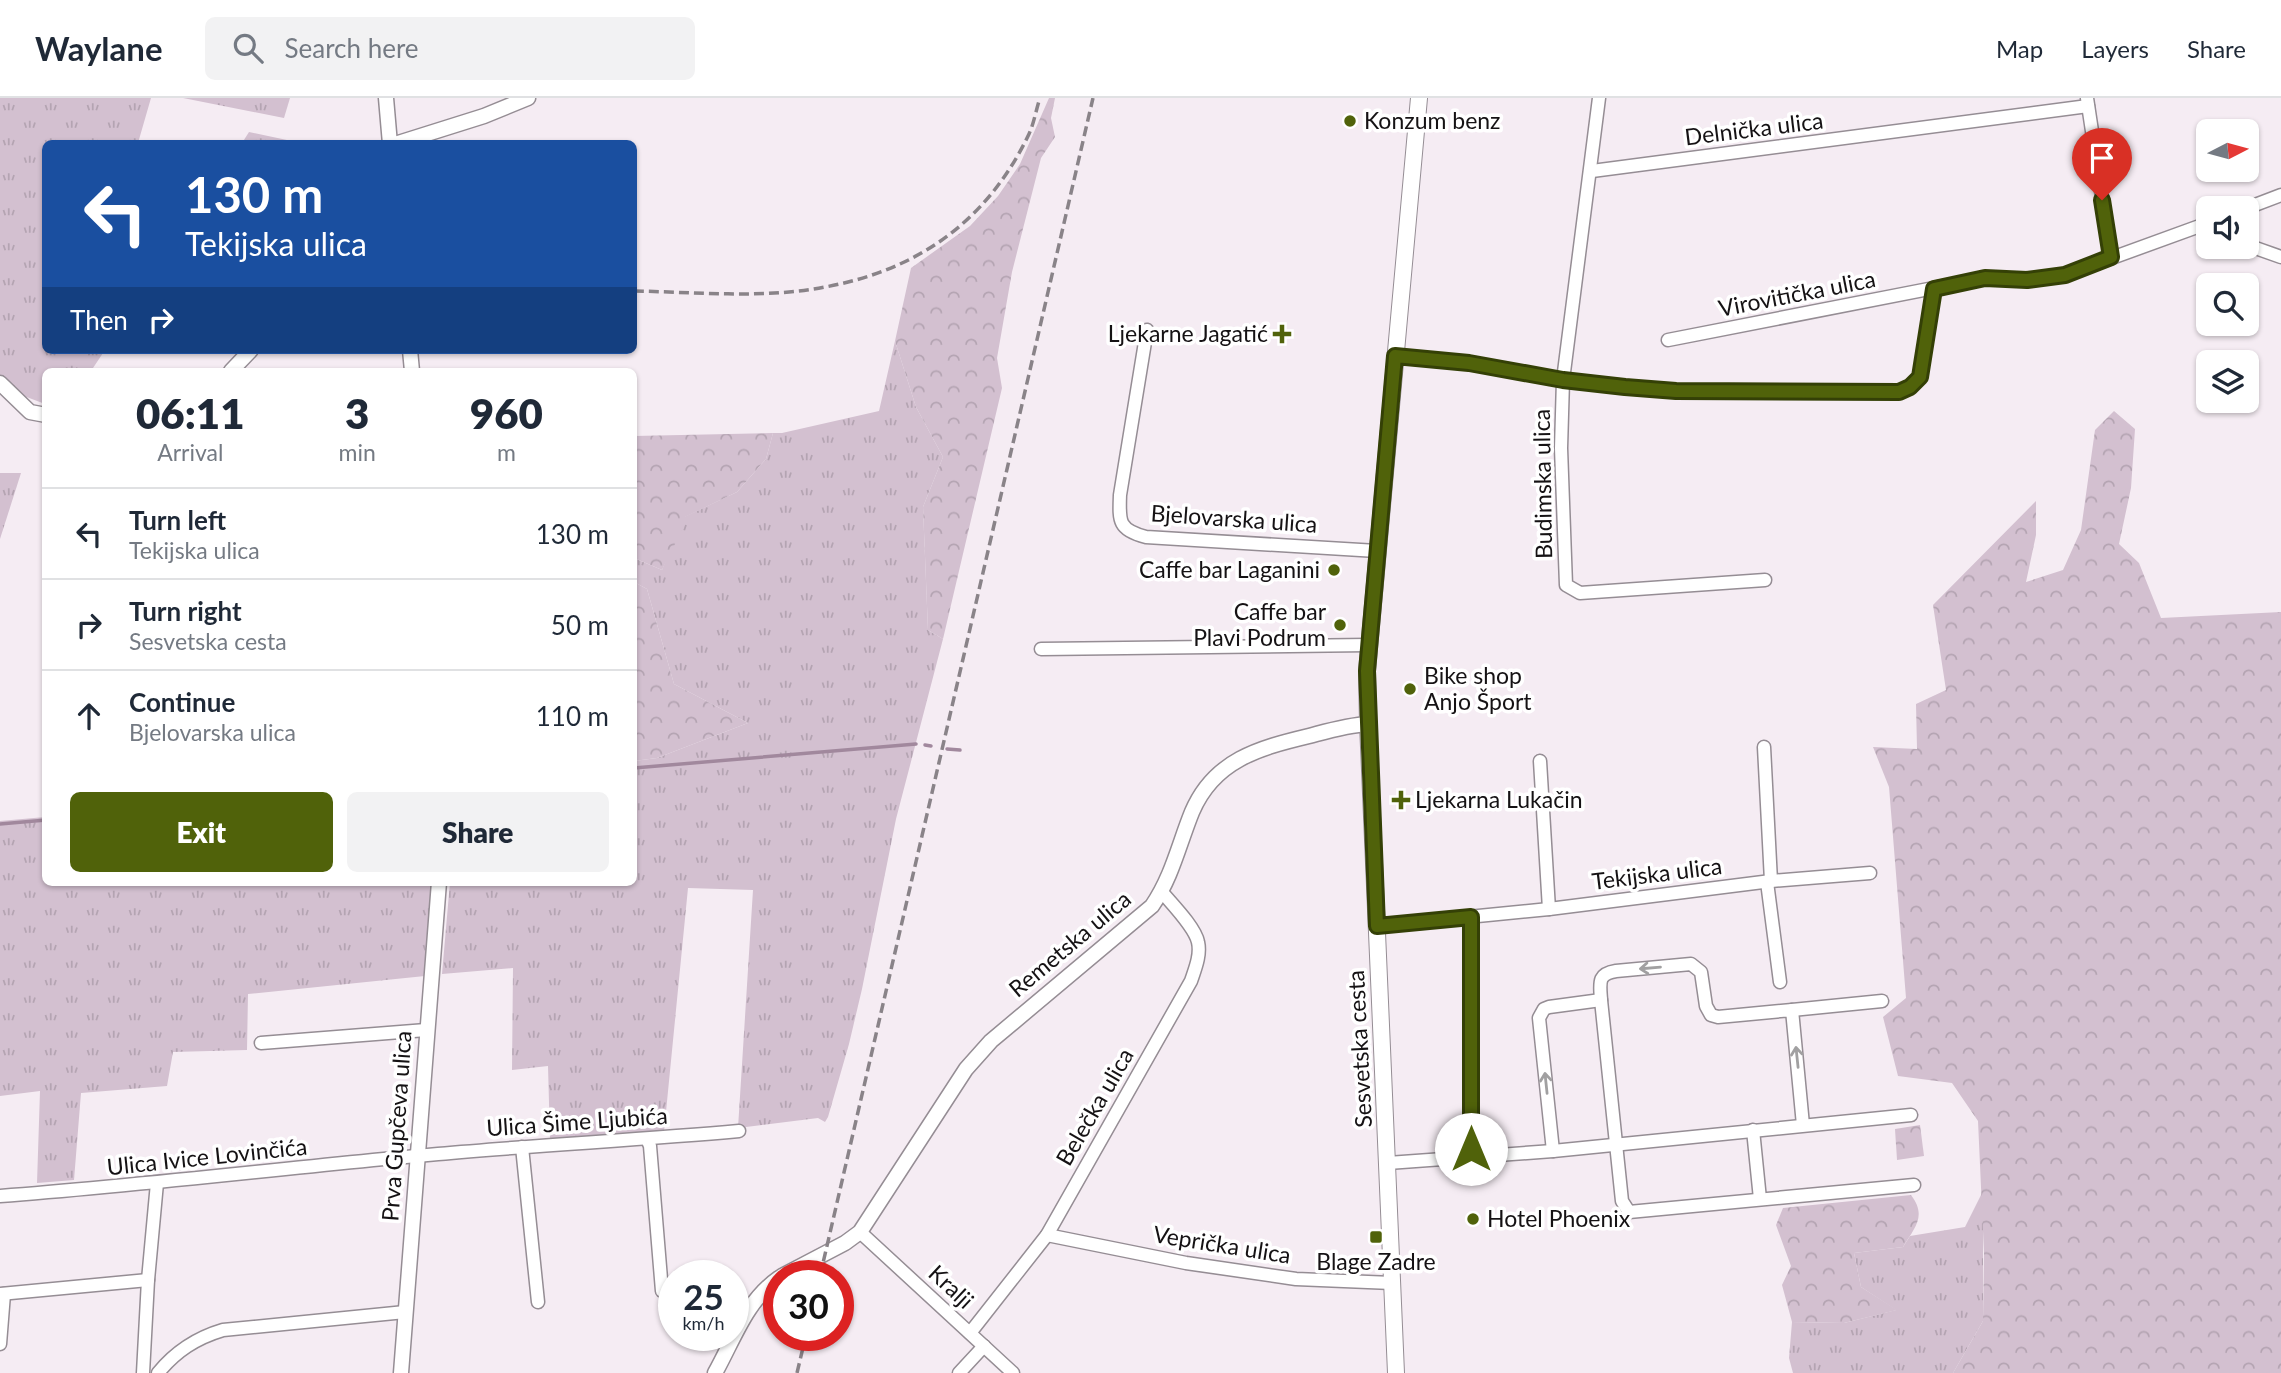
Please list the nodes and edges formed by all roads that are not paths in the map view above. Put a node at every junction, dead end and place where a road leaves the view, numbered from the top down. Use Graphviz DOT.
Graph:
graph roads {
  1 [pos="386,98"];
  2 [pos="528,98"];
  3 [pos="1419,98"];
  4 [pos="1599,98"];
  5 [pos="2087,102"];
  6 [pos="391,140"];
  7 [pos="405,140"];
  8 [pos="1592,171"];
  9 [pos="2281,195"];
  10 [pos="2259,203"];
  11 [pos="2196,230"];
  12 [pos="2259,249"];
  13 [pos="2111,257"];
  14 [pos="2281,257"];
  15 [pos="1934,289"];
  16 [pos="1147,330"];
  17 [pos="1668,340"];
  18 [pos="247,354"];
  19 [pos="1403,357"];
  20 [pos="234,368"];
  21 [pos="1563,380"];
  22 [pos="0,383"];
  23 [pos="42,414"];
  24 [pos="1377,551"];
  25 [pos="1765,580"];
  26 [pos="1368,645"];
  27 [pos="1041,649"];
  28 [pos="1368,724"];
  29 [pos="1764,747"];
  30 [pos="1539,761"];
  31 [pos="1870,873"];
  32 [pos="1769,881"];
  33 [pos="439,886"];
  34 [pos="1162,892"];
  35 [pos="1549,909"];
  36 [pos="1471,917"];
  37 [pos="1377,926"];
  38 [pos="1780,982"];
  39 [pos="1601,1000"];
  40 [pos="1882,1001"];
  41 [pos="1792,1010"];
  42 [pos="426,1030"];
  43 [pos="261,1043"];
  44 [pos="1911,1115"];
  45 [pos="1803,1125"];
  46 [pos="1752,1130"];
  47 [pos="739,1131"];
  48 [pos="647,1139"];
  49 [pos="1615,1144"];
  50 [pos="522,1147"];
  51 [pos="1553,1151"];
  52 [pos="1471,1156"];
  53 [pos="417,1157"];
  54 [pos="1388,1163"];
  55 [pos="157,1183"];
  56 [pos="1914,1185"];
  57 [pos="0,1196"];
  58 [pos="1760,1199"];
  59 [pos="860,1232"];
  60 [pos="1047,1235"];
  61 [pos="660,1260"];
  62 [pos="812,1260"];
  63 [pos="148,1280"];
  64 [pos="1392,1283"];
  65 [pos="763,1291"];
  66 [pos="2,1294"];
  67 [pos="538,1302"];
  68 [pos="405,1312"];
  69 [pos="970,1333"];
  70 [pos="0,1344"];
  71 [pos="984,1346"];
  72 [pos="143,1373"];
  73 [pos="158,1373"];
  74 [pos="401,1373"];
  75 [pos="715,1373"];
  76 [pos="959,1373"];
  77 [pos="1013,1373"];
  78 [pos="1396,1373"];
  1 -- 6 [label="street"];
  2 -- 7 [label="street"];
  3 -- 19 [label="main road"];
  4 -- 8 [label="street, Budimska ulica"];
  5 -- 8 [label="street, Delnička ulica"];
  5 -- 13 [label="street"];
  8 -- 21 [label="street, Budimska ulica"];
  9 -- 10 [label="street"];
  11 -- 13 [label="street, Virovitička ulica"];
  12 -- 14 [label="street"];
  13 -- 15 [label="street, Virovitička ulica"];
  15 -- 17 [label="street, Virovitička ulica"];
  15 -- 21 [label="street"];
  16 -- 24 [label="street, Bjelovarska ulica"];
  18 -- 20 [label="street"];
  19 -- 21 [label="street"];
  19 -- 24 [label="main road"];
  21 -- 25 [label="street, Budimska ulica"];
  22 -- 23 [label="street"];
  24 -- 26 [label="main road"];
  26 -- 27 [label="street"];
  26 -- 28 [label="main road"];
  28 -- 34 [label="street, Remetska ulica"];
  28 -- 37 [label="main road, Sesvetska cesta"];
  29 -- 32 [label="street"];
  30 -- 35 [label="street"];
  31 -- 32 [label="street, Tekijska ulica"];
  32 -- 35 [label="street, Tekijska ulica"];
  32 -- 38 [label="street"];
  33 -- 42 [label="street, Prva Gupčeva ulica"];
  34 -- 59 [label="street, Remetska ulica"];
  34 -- 60 [label="street, Belečka ulica"];
  35 -- 36 [label="street, Tekijska ulica"];
  36 -- 37 [label="street, Tekijska ulica"];
  36 -- 52 [label="street"];
  37 -- 54 [label="main road, Sesvetska cesta"];
  41 -- 39 [label="street, one-way"];
  39 -- 49 [label="street"];
  51 -- 39 [label="street, one-way"];
  40 -- 41 [label="street"];
  45 -- 41 [label="street, one-way"];
  42 -- 43 [label="street"];
  42 -- 53 [label="street, Prva Gupčeva ulica"];
  44 -- 45 [label="street"];
  45 -- 46 [label="street"];
  46 -- 49 [label="street"];
  46 -- 58 [label="street"];
  47 -- 48 [label="street, Ulica Šime Ljubića"];
  48 -- 50 [label="street, Ulica Šime Ljubića"];
  48 -- 61 [label="street"];
  49 -- 51 [label="street"];
  49 -- 58 [label="street"];
  50 -- 53 [label="street, Ulica Šime Ljubića"];
  50 -- 67 [label="street"];
  51 -- 52 [label="street"];
  52 -- 54 [label="street"];
  53 -- 55 [label="street, Ulica Ivice Lovinčića"];
  53 -- 68 [label="street, Prva Gupčeva ulica"];
  54 -- 64 [label="main road, Sesvetska cesta"];
  55 -- 57 [label="street, Ulica Ivice Lovinčića"];
  55 -- 63 [label="street"];
  56 -- 58 [label="street"];
  59 -- 62 [label="street"];
  59 -- 69 [label="street, Kralji"];
  60 -- 64 [label="street, Veprička ulica"];
  60 -- 69 [label="street, Belečka ulica"];
  63 -- 66 [label="street"];
  63 -- 72 [label="street"];
  64 -- 78 [label="main road, Sesvetska cesta"];
  65 -- 75 [label="street"];
  66 -- 70 [label="street"];
  68 -- 73 [label="street"];
  68 -- 74 [label="street, Prva Gupčeva ulica"];
  69 -- 71 [label="street, Kralji"];
  71 -- 76 [label="street"];
  71 -- 77 [label="street, Kralji"];
}
